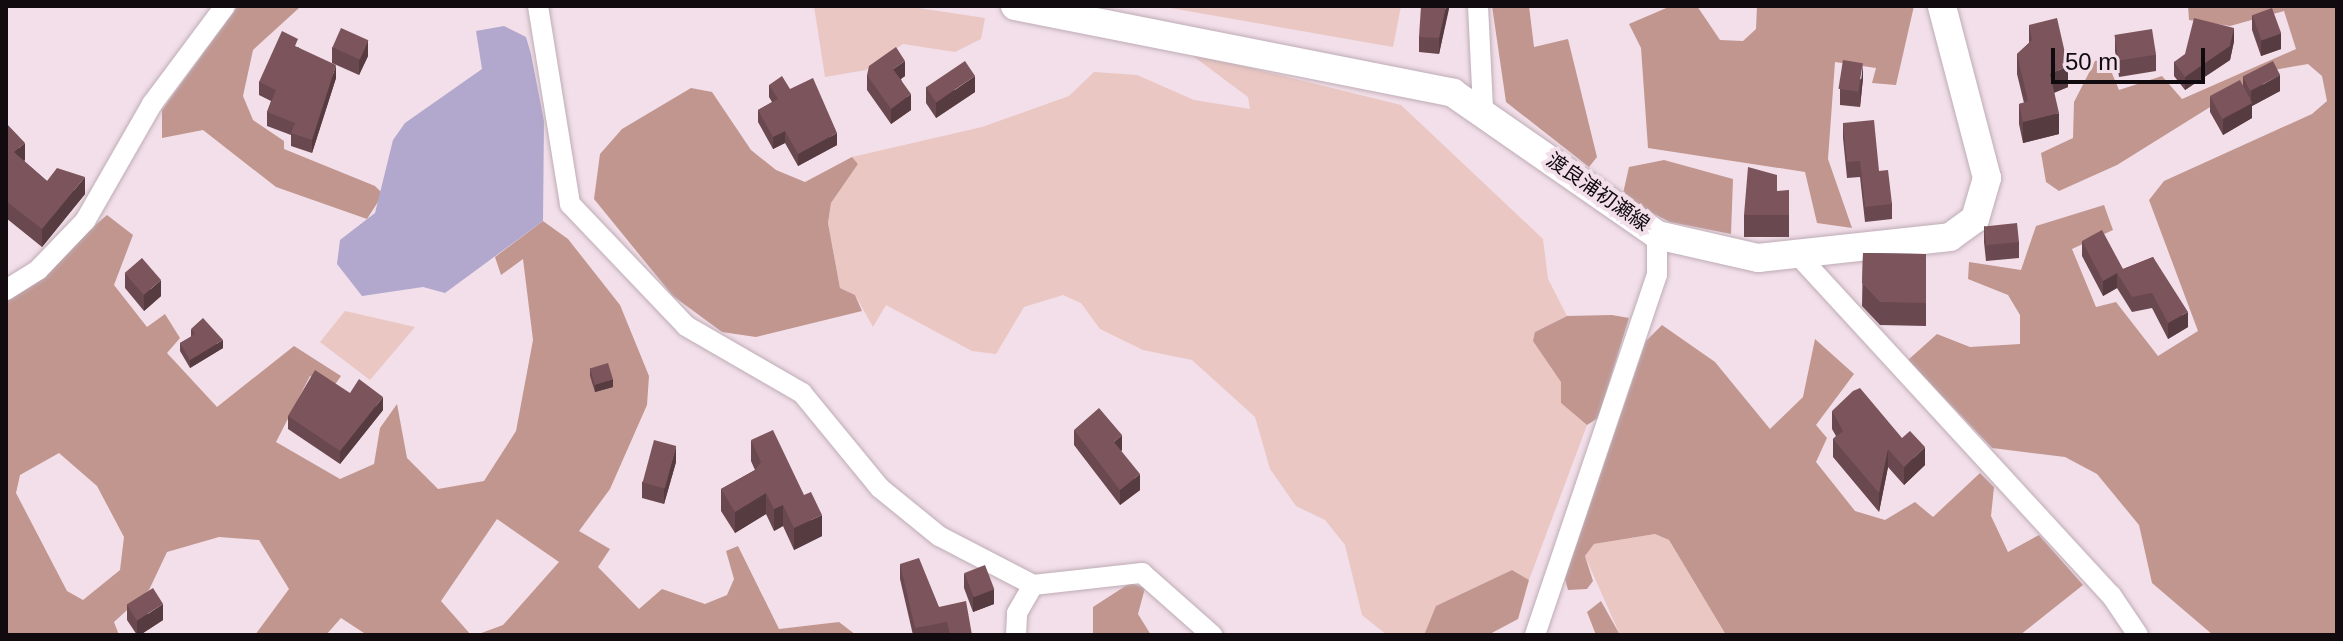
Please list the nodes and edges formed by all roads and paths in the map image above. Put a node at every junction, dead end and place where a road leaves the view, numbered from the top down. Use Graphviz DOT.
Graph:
graph roads {
  1 [pos="225,6"];
  2 [pos="538,6"];
  3 [pos="1015,6"];
  4 [pos="1478,6"];
  5 [pos="1942,6"];
  6 [pos="1483,109"];
  7 [pos="1657,235"];
  8 [pos="1798,255"];
  9 [pos="6,290"];
  10 [pos="1033,585"];
  11 [pos="1016,635"];
  12 [pos="1212,635"];
  13 [pos="1535,635"];
  14 [pos="2138,635"];
  1 -- 9 [label="street"];
  2 -- 10 [label="street"];
  3 -- 6 [label="main road, 渡良浦初瀬線"];
  4 -- 6 [label="street"];
  5 -- 8 [label="main road, 渡良浦初瀬線"];
  6 -- 7 [label="main road, 渡良浦初瀬線"];
  7 -- 8 [label="main road, 渡良浦初瀬線"];
  7 -- 13 [label="street"];
  8 -- 14 [label="street"];
  10 -- 11 [label="street"];
  10 -- 12 [label="street"];
}
